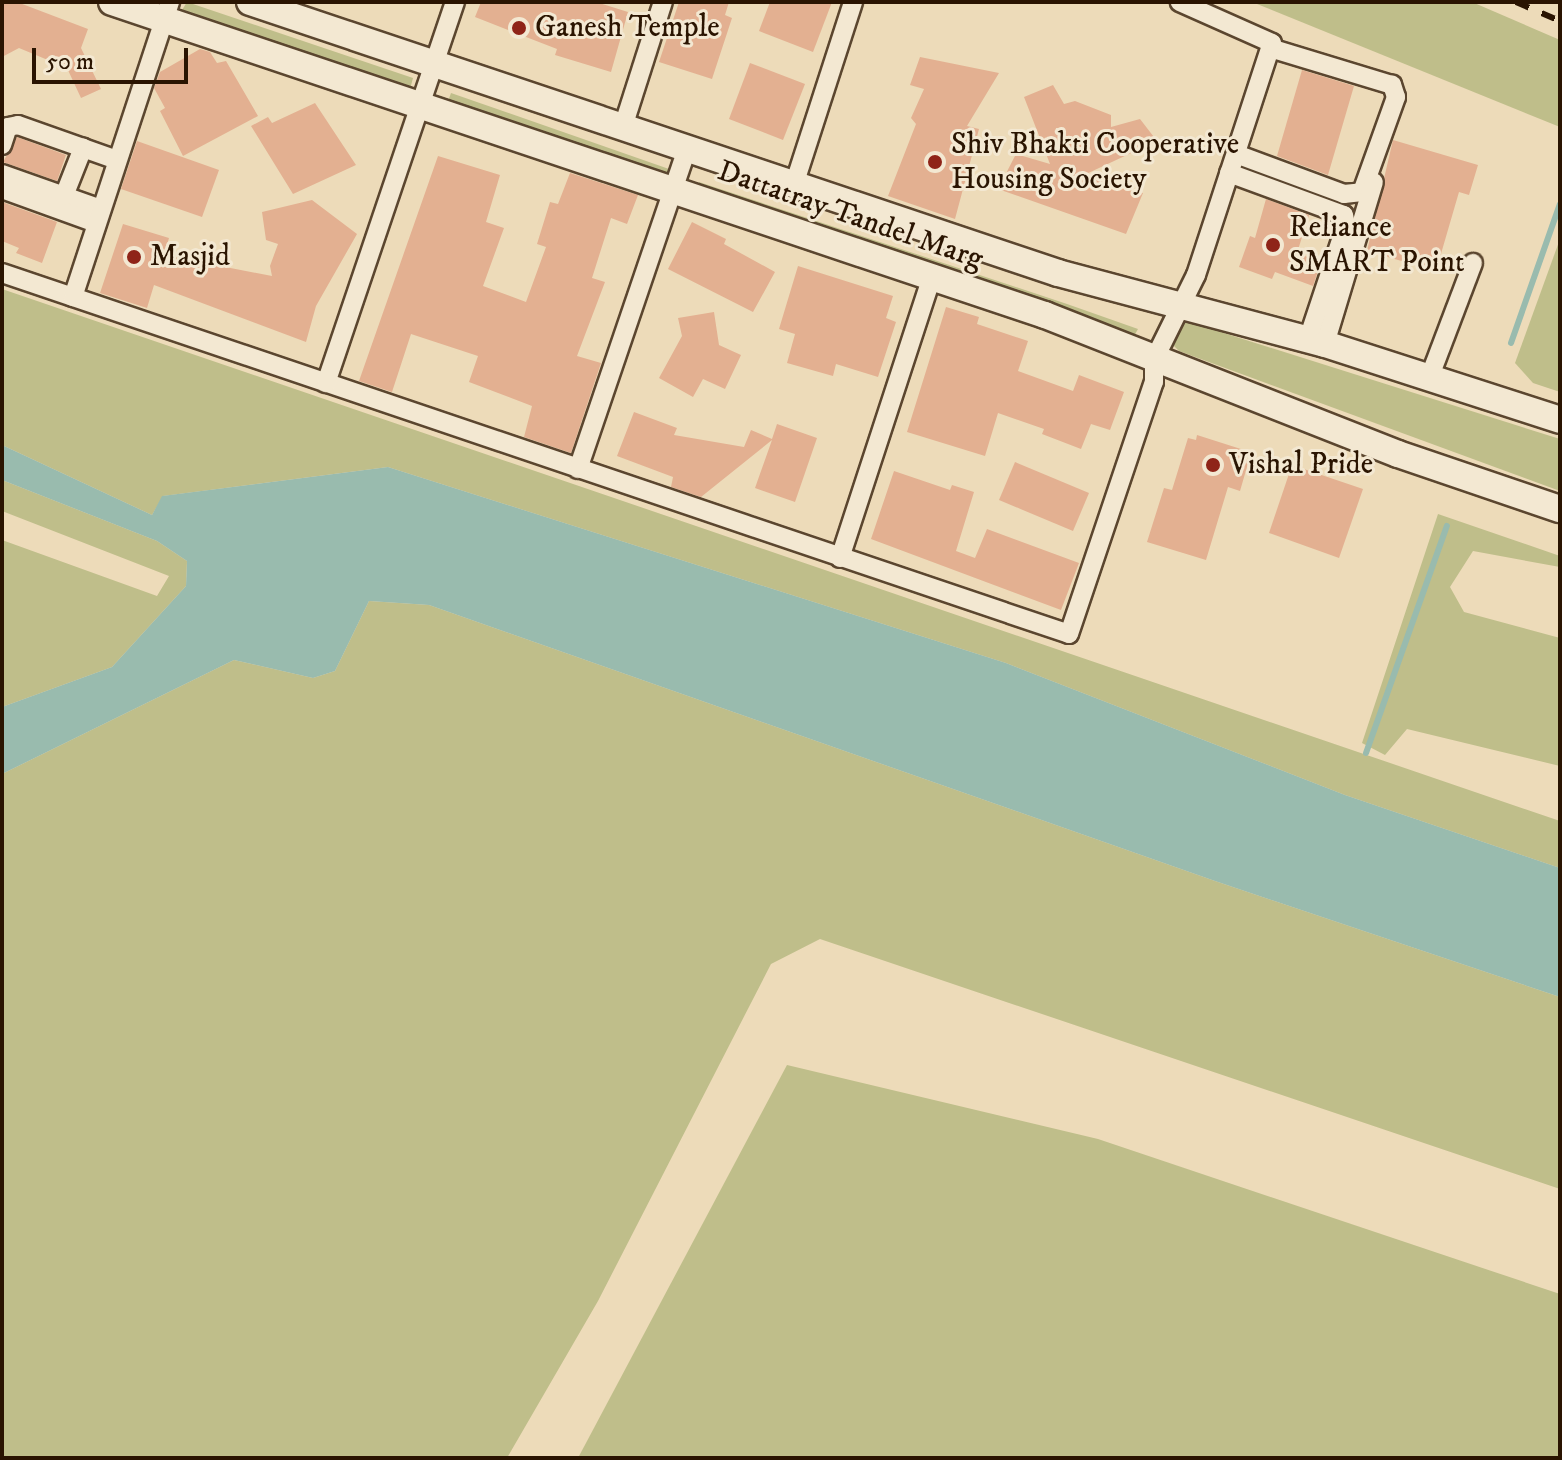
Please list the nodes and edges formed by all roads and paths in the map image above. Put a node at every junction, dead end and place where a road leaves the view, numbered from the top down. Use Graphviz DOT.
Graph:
graph roads {
  1 [pos="112,2"];
  2 [pos="455,2"];
  3 [pos="663,2"];
  4 [pos="853,2"];
  5 [pos="1180,2"];
  6 [pos="256,3"];
  7 [pos="167,11"];
  8 [pos="1270,48"];
  9 [pos="434,64"];
  10 [pos="420,105"];
  11 [pos="623,127"];
  12 [pos="2,145"];
  13 [pos="83,148"];
  14 [pos="687,148"];
  15 [pos="1236,154"];
  16 [pos="117,160"];
  17 [pos="1378,171"];
  18 [pos="1229,173"];
  19 [pos="2,174"];
  20 [pos="794,185"];
  21 [pos="2,189"];
  22 [pos="673,190"];
  23 [pos="64,196"];
  24 [pos="98,216"];
  25 [pos="1473,263"];
  26 [pos="2,273"];
  27 [pos="932,277"];
  28 [pos="73,297"];
  29 [pos="1179,305"];
  30 [pos="1317,342"];
  31 [pos="1154,360"];
  32 [pos="1430,376"];
  33 [pos="326,383"];
  34 [pos="1560,420"];
  35 [pos="578,469"];
  36 [pos="1560,509"];
  37 [pos="840,558"];
  1 -- 7 [label="main road, Dattatray Tandel Marg"];
  2 -- 9 [label="street"];
  3 -- 11 [label="street"];
  4 -- 20 [label="street"];
  5 -- 8 [label="street"];
  6 -- 9 [label="main road, Dattatray Tandel Marg"];
  7 -- 10 [label="main road, Dattatray Tandel Marg"];
  7 -- 16 [label="street"];
  8 -- 15 [label="street"];
  8 -- 15 [label="street"];
  9 -- 10 [label="street"];
  9 -- 11 [label="main road, Dattatray Tandel Marg"];
  10 -- 22 [label="main road, Dattatray Tandel Marg"];
  10 -- 33 [label="street"];
  11 -- 14 [label="main road, Dattatray Tandel Marg"];
  12 -- 13 [label="street"];
  13 -- 16 [label="street"];
  13 -- 23 [label="street"];
  14 -- 20 [label="main road, Dattatray Tandel Marg"];
  14 -- 22 [label="street"];
  15 -- 18 [label="street"];
  16 -- 24 [label="street"];
  17 -- 30 [label="street"];
  18 -- 29 [label="street"];
  18 -- 30 [label="street"];
  19 -- 23 [label="street"];
  20 -- 29 [label="main road, Dattatray Tandel Marg"];
  21 -- 24 [label="street"];
  22 -- 27 [label="main road, Dattatray Tandel Marg"];
  22 -- 35 [label="street"];
  23 -- 24 [label="street"];
  24 -- 28 [label="street"];
  25 -- 32 [label="street"];
  26 -- 28 [label="street"];
  27 -- 31 [label="main road, Dattatray Tandel Marg"];
  27 -- 37 [label="street"];
  28 -- 33 [label="street"];
  29 -- 30 [label="main road, Dattatray Tandel Marg"];
  29 -- 31 [label="street"];
  30 -- 32 [label="main road, Dattatray Tandel Marg"];
  31 -- 36 [label="main road, Dattatray Tandel Marg"];
  31 -- 37 [label="street"];
  32 -- 34 [label="main road, Dattatray Tandel Marg"];
  33 -- 35 [label="street"];
  35 -- 37 [label="street"];
}
